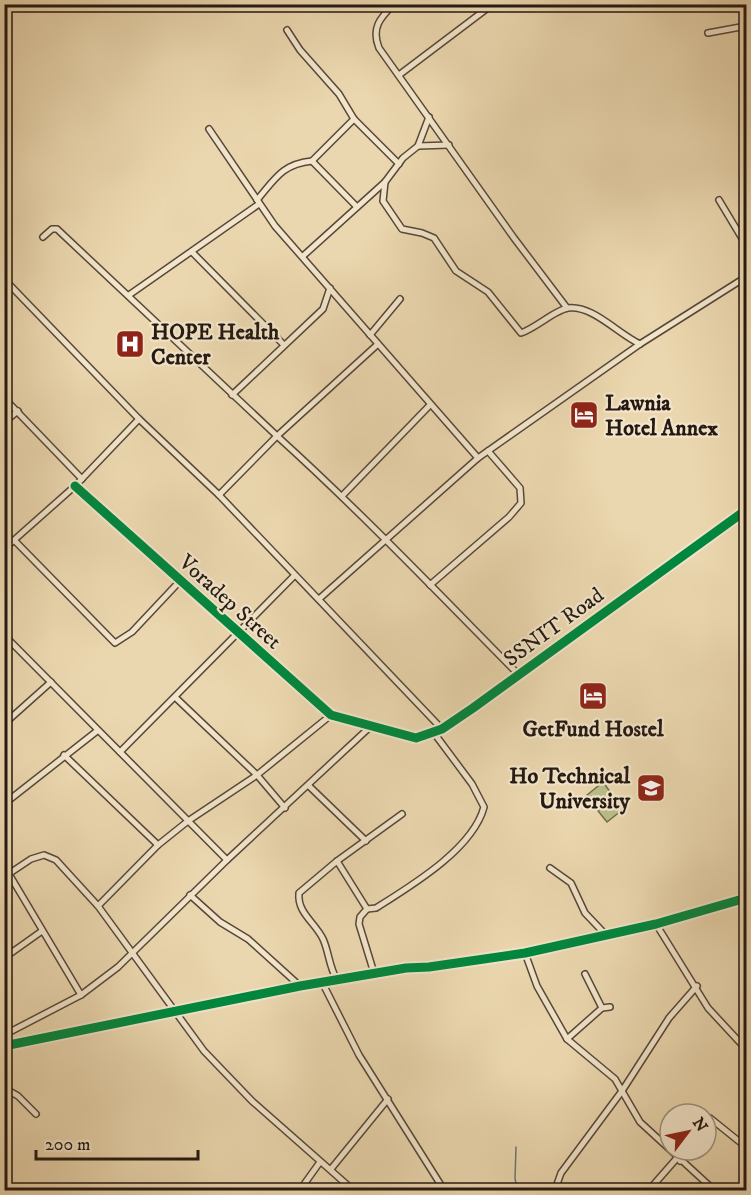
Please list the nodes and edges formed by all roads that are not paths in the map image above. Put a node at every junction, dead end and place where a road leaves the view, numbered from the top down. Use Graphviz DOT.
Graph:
graph roads {
  1 [pos="394,4"];
  2 [pos="493,4"];
  3 [pos="747,26"];
  4 [pos="287,30"];
  5 [pos="708,33"];
  6 [pos="399,75"];
  7 [pos="429,117"];
  8 [pos="354,119"];
  9 [pos="209,129"];
  10 [pos="449,145"];
  11 [pos="418,146"];
  12 [pos="312,161"];
  13 [pos="399,164"];
  14 [pos="385,182"];
  15 [pos="719,200"];
  16 [pos="258,202"];
  17 [pos="357,207"];
  18 [pos="43,237"];
  19 [pos="747,245"];
  20 [pos="192,252"];
  21 [pos="303,256"];
  22 [pos="747,277"];
  23 [pos="4,279"];
  24 [pos="330,288"];
  25 [pos="129,295"];
  26 [pos="400,299"];
  27 [pos="567,308"];
  28 [pos="370,335"];
  29 [pos="378,344"];
  30 [pos="640,344"];
  31 [pos="284,345"];
  32 [pos="232,395"];
  33 [pos="4,398"];
  34 [pos="430,405"];
  35 [pos="18,411"];
  36 [pos="139,418"];
  37 [pos="4,422"];
  38 [pos="277,436"];
  39 [pos="488,451"];
  40 [pos="478,458"];
  41 [pos="82,479"];
  42 [pos="75,486"];
  43 [pos="219,495"];
  44 [pos="342,496"];
  45 [pos="747,510"];
  46 [pos="15,541"];
  47 [pos="384,541"];
  48 [pos="4,549"];
  49 [pos="294,576"];
  50 [pos="179,582"];
  51 [pos="430,585"];
  52 [pos="319,599"];
  53 [pos="237,633"];
  54 [pos="4,635"];
  55 [pos="518,674"];
  56 [pos="51,682"];
  57 [pos="176,698"];
  58 [pos="331,715"];
  59 [pos="4,724"];
  60 [pos="371,726"];
  61 [pos="442,729"];
  62 [pos="97,731"];
  63 [pos="434,733"];
  64 [pos="120,752"];
  65 [pos="64,755"];
  66 [pos="257,775"];
  67 [pos="309,786"];
  68 [pos="4,804"];
  69 [pos="285,808"];
  70 [pos="402,814"];
  71 [pos="189,821"];
  72 [pos="366,841"];
  73 [pos="158,845"];
  74 [pos="227,860"];
  75 [pos="337,861"];
  76 [pos="550,868"];
  77 [pos="7,875"];
  78 [pos="190,896"];
  79 [pos="747,898"];
  80 [pos="99,906"];
  81 [pos="367,909"];
  82 [pos="656,924"];
  83 [pos="42,931"];
  84 [pos="605,934"];
  85 [pos="525,953"];
  86 [pos="131,955"];
  87 [pos="4,958"];
  88 [pos="374,973"];
  89 [pos="585,974"];
  90 [pos="337,980"];
  91 [pos="322,982"];
  92 [pos="300,986"];
  93 [pos="697,986"];
  94 [pos="81,995"];
  95 [pos="610,1007"];
  96 [pos="602,1008"];
  97 [pos="175,1009"];
  98 [pos="4,1035"];
  99 [pos="567,1039"];
  100 [pos="4,1046"];
  101 [pos="747,1049"];
  102 [pos="4,1088"];
  103 [pos="622,1091"];
  104 [pos="388,1099"];
  105 [pos="36,1114"];
  106 [pos="718,1125"];
  107 [pos="658,1139"];
  108 [pos="747,1147"];
  109 [pos="320,1162"];
  110 [pos="676,1162"];
  111 [pos="682,1162"];
  112 [pos="331,1169"];
  113 [pos="300,1191"];
  114 [pos="353,1191"];
  115 [pos="444,1191"];
  116 [pos="558,1191"];
  117 [pos="649,1191"];
  118 [pos="714,1191"];
  1 -- 6 [label="street"];
  2 -- 6 [label="street"];
  3 -- 5 [label="street"];
  4 -- 8 [label="street"];
  6 -- 7 [label="street"];
  7 -- 10 [label="street"];
  7 -- 11 [label="street"];
  8 -- 12 [label="street"];
  8 -- 13 [label="street"];
  9 -- 16 [label="street"];
  10 -- 11 [label="street"];
  10 -- 27 [label="street"];
  11 -- 13 [label="street"];
  12 -- 16 [label="street"];
  12 -- 17 [label="street"];
  13 -- 14 [label="street"];
  14 -- 17 [label="street"];
  14 -- 27 [label="street"];
  15 -- 19 [label="street"];
  16 -- 20 [label="street"];
  16 -- 21 [label="street"];
  17 -- 21 [label="street"];
  18 -- 25 [label="street"];
  20 -- 25 [label="street"];
  20 -- 31 [label="street"];
  21 -- 24 [label="street"];
  22 -- 30 [label="street"];
  23 -- 36 [label="street"];
  24 -- 28 [label="street"];
  24 -- 31 [label="street"];
  25 -- 32 [label="street"];
  26 -- 28 [label="street"];
  27 -- 30 [label="street"];
  28 -- 29 [label="street"];
  29 -- 34 [label="street"];
  29 -- 38 [label="street"];
  30 -- 39 [label="street"];
  31 -- 32 [label="street"];
  32 -- 38 [label="street"];
  33 -- 35 [label="street"];
  34 -- 40 [label="street"];
  34 -- 44 [label="street"];
  35 -- 37 [label="street"];
  35 -- 41 [label="street"];
  36 -- 41 [label="street"];
  36 -- 43 [label="street"];
  38 -- 43 [label="street"];
  38 -- 44 [label="street"];
  39 -- 40 [label="street"];
  39 -- 51 [label="street"];
  40 -- 47 [label="street"];
  41 -- 42 [label="street"];
  42 -- 46 [label="street"];
  42 -- 50 [label="street, Voradep Street"];
  43 -- 49 [label="street"];
  44 -- 47 [label="street"];
  45 -- 55 [label="street, SSNIT Road"];
  46 -- 48 [label="street"];
  46 -- 50 [label="street"];
  47 -- 51 [label="street"];
  47 -- 52 [label="street"];
  49 -- 52 [label="street"];
  49 -- 53 [label="street"];
  50 -- 53 [label="street, Voradep Street"];
  51 -- 55 [label="street"];
  52 -- 61 [label="street"];
  53 -- 57 [label="street"];
  53 -- 58 [label="street, Voradep Street"];
  54 -- 56 [label="street"];
  55 -- 61 [label="street, SSNIT Road"];
  56 -- 59 [label="street"];
  56 -- 62 [label="street"];
  57 -- 64 [label="street"];
  57 -- 66 [label="street"];
  58 -- 60 [label="street, Voradep Street"];
  58 -- 66 [label="street"];
  60 -- 63 [label="street, SSNIT Road"];
  60 -- 67 [label="street"];
  61 -- 63 [label="street, SSNIT Road"];
  62 -- 64 [label="street"];
  62 -- 65 [label="street"];
  63 -- 81 [label="street"];
  64 -- 71 [label="street"];
  65 -- 68 [label="street"];
  65 -- 73 [label="street"];
  66 -- 69 [label="street"];
  66 -- 71 [label="street"];
  67 -- 69 [label="street"];
  67 -- 72 [label="street"];
  69 -- 74 [label="street"];
  70 -- 72 [label="street"];
  71 -- 73 [label="street"];
  71 -- 74 [label="street"];
  72 -- 75 [label="street"];
  73 -- 80 [label="street"];
  74 -- 78 [label="street"];
  75 -- 81 [label="street"];
  75 -- 90 [label="street"];
  76 -- 84 [label="street"];
  77 -- 80 [label="street"];
  77 -- 83 [label="street"];
  78 -- 86 [label="street"];
  78 -- 92 [label="street"];
  79 -- 82 [label="street"];
  80 -- 86 [label="street"];
  81 -- 88 [label="street"];
  82 -- 84 [label="street"];
  82 -- 93 [label="street"];
  83 -- 87 [label="street"];
  83 -- 94 [label="street"];
  84 -- 85 [label="street"];
  85 -- 88 [label="street"];
  85 -- 99 [label="street"];
  86 -- 94 [label="street"];
  86 -- 97 [label="street"];
  88 -- 90 [label="street"];
  89 -- 96 [label="street"];
  90 -- 91 [label="street"];
  91 -- 92 [label="street"];
  91 -- 104 [label="street"];
  92 -- 97 [label="street"];
  93 -- 101 [label="street"];
  93 -- 103 [label="street"];
  94 -- 98 [label="street"];
  95 -- 96 [label="street"];
  96 -- 99 [label="street"];
  97 -- 100 [label="street"];
  97 -- 109 [label="street"];
  99 -- 103 [label="street"];
  102 -- 105 [label="street"];
  103 -- 107 [label="street"];
  103 -- 116 [label="street"];
  104 -- 112 [label="street"];
  104 -- 115 [label="street"];
  106 -- 108 [label="street"];
  109 -- 112 [label="street"];
  109 -- 113 [label="street"];
  110 -- 117 [label="street"];
  111 -- 118 [label="street"];
  112 -- 114 [label="street"];
}
